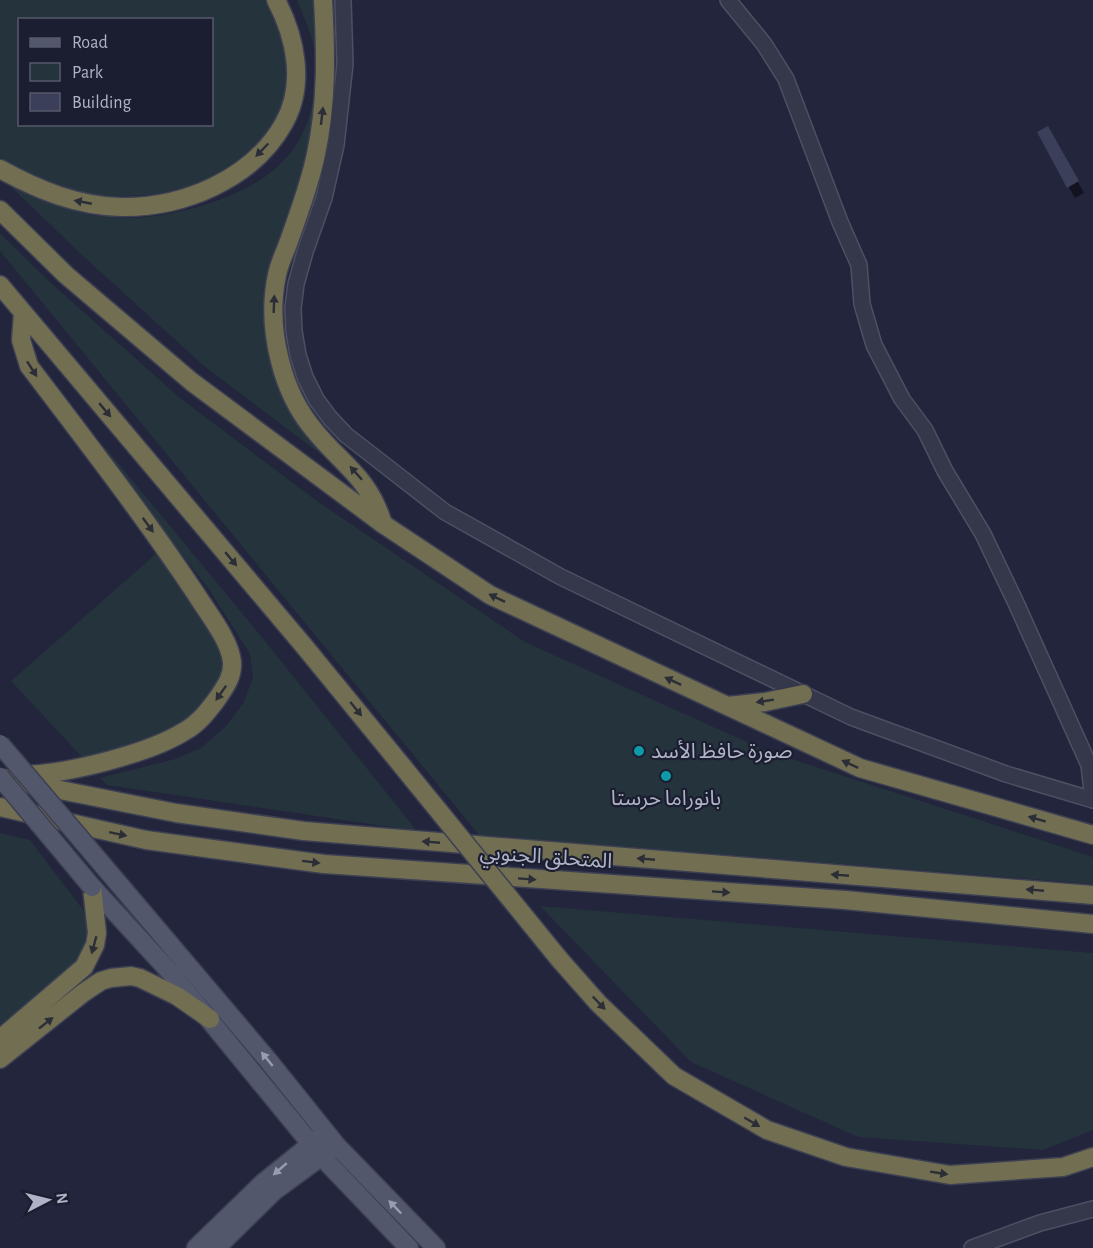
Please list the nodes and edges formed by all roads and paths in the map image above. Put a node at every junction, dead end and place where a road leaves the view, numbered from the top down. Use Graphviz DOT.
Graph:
graph roads {
  1 [pos="276,0"];
  2 [pos="322,0"];
  3 [pos="343,0"];
  4 [pos="728,0"];
  5 [pos="0,169"];
  6 [pos="0,210"];
  7 [pos="0,285"];
  8 [pos="23,313"];
  9 [pos="383,524"];
  10 [pos="803,694"];
  11 [pos="727,706"];
  12 [pos="0,744"];
  13 [pos="0,777"];
  14 [pos="1093,800"];
  15 [pos="0,807"];
  16 [pos="1093,835"];
  17 [pos="92,887"];
  18 [pos="1093,894"];
  19 [pos="1093,924"];
  20 [pos="178,968"];
  21 [pos="210,1020"];
  22 [pos="0,1039"];
  23 [pos="0,1059"];
  24 [pos="331,1139"];
  25 [pos="316,1150"];
  26 [pos="1093,1157"];
  27 [pos="1093,1209"];
  28 [pos="409,1239"];
  29 [pos="196,1248"];
  30 [pos="216,1248"];
  31 [pos="436,1248"];
  32 [pos="972,1248"];
  1 -- 5 [label="highway, one-way"];
  9 -- 2 [label="highway, one-way"];
  3 -- 10 [label="street"];
  4 -- 14 [label="street"];
  6 -- 9 [label="highway"];
  7 -- 8 [label="highway"];
  8 -- 13 [label="highway, one-way"];
  8 -- 26 [label="highway, one-way, bridge"];
  11 -- 9 [label="highway, one-way"];
  10 -- 11 [label="highway, one-way"];
  10 -- 14 [label="street"];
  16 -- 11 [label="highway, one-way"];
  12 -- 20 [label="main road, bridge"];
  13 -- 17 [label="main road, bridge"];
  18 -- 13 [label="highway, المتحلق الجنوبي, one-way"];
  15 -- 19 [label="highway, المتحلق الجنوبي, one-way"];
  17 -- 20 [label="main road"];
  17 -- 22 [label="highway, one-way"];
  20 -- 21 [label="main road"];
  24 -- 20 [label="main road, one-way"];
  23 -- 21 [label="highway, one-way"];
  21 -- 25 [label="main road"];
  24 -- 25 [label="main road"];
  28 -- 24 [label="main road, one-way"];
  25 -- 28 [label="main road"];
  25 -- 29 [label="main road, one-way"];
  25 -- 30 [label="main road"];
  27 -- 32 [label="street"];
  28 -- 31 [label="main road"];
}
